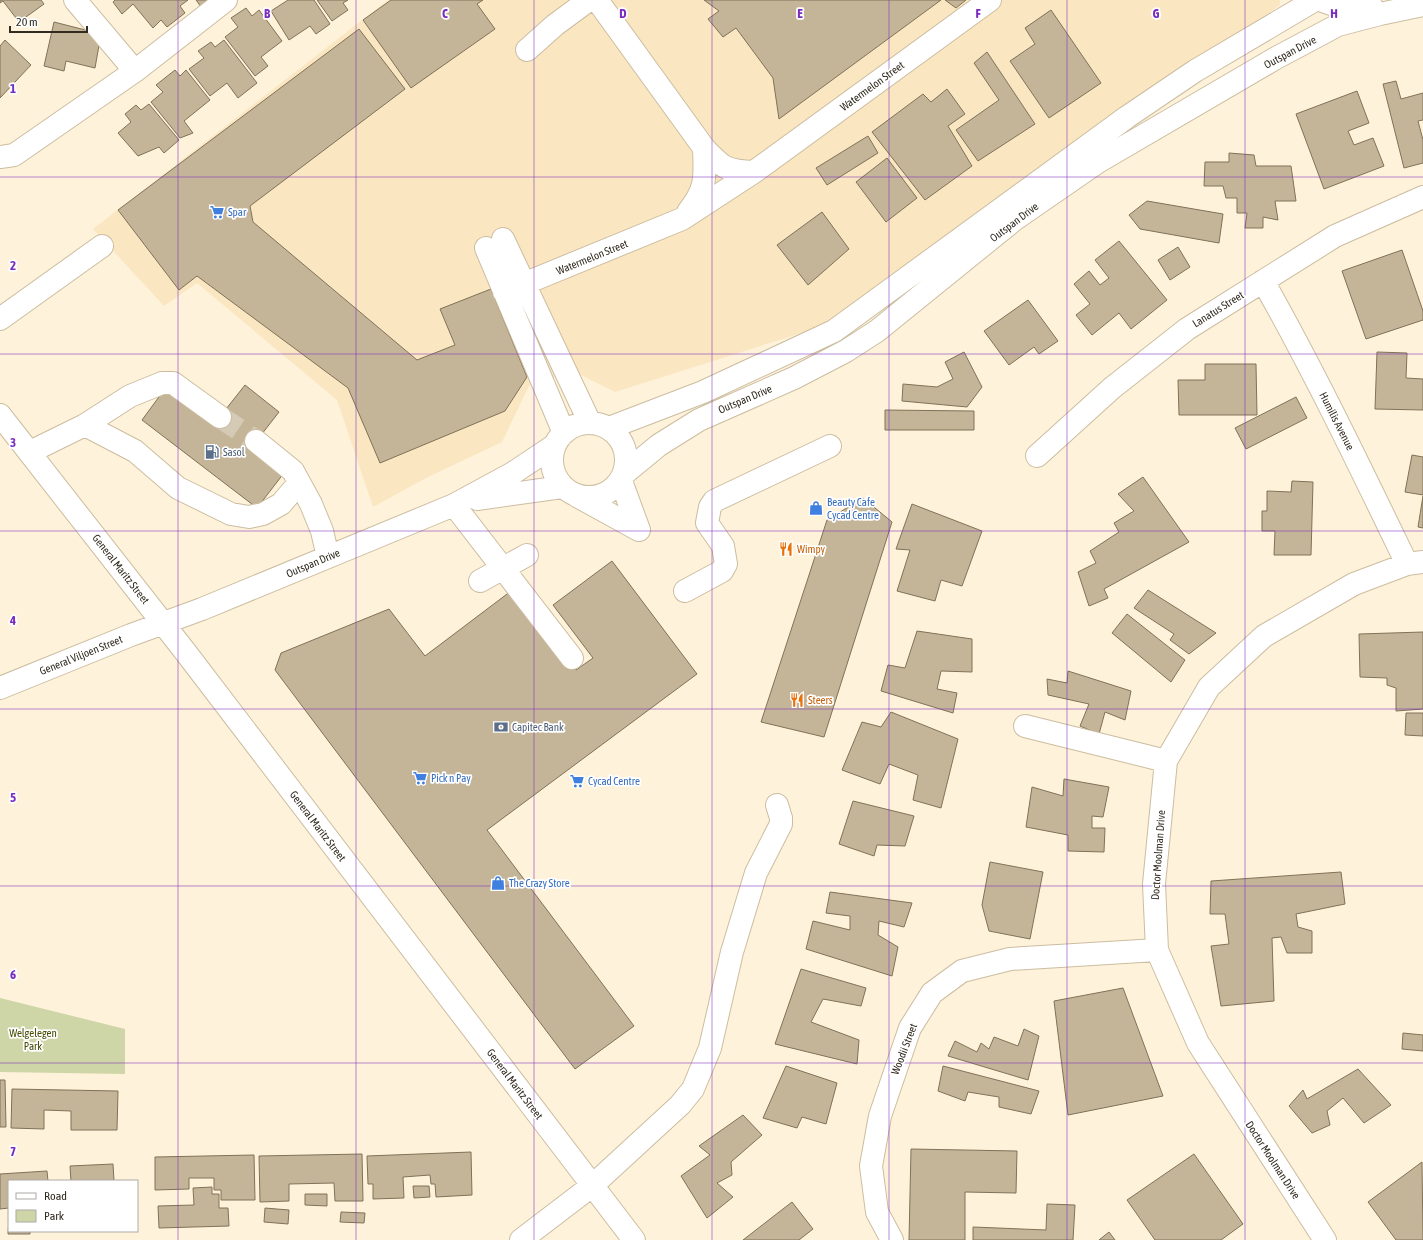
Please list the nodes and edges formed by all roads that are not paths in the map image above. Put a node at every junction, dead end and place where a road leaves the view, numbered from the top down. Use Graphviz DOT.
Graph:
graph roads {
  1 [pos="75,0"];
  2 [pos="226,0"];
  3 [pos="589,0"];
  4 [pos="597,0"];
  5 [pos="990,0"];
  6 [pos="1314,0"];
  7 [pos="1320,0"];
  8 [pos="1423,0"];
  9 [pos="1423,5"];
  10 [pos="527,50"];
  11 [pos="134,71"];
  12 [pos="704,148"];
  13 [pos="0,157"];
  14 [pos="754,172"];
  15 [pos="1423,197"];
  16 [pos="682,219"];
  17 [pos="494,244"];
  18 [pos="102,246"];
  19 [pos="1263,281"];
  20 [pos="514,288"];
  21 [pos="0,319"];
  22 [pos="0,415"];
  23 [pos="220,417"];
  24 [pos="86,425"];
  25 [pos="599,425"];
  26 [pos="560,439"];
  27 [pos="256,441"];
  28 [pos="830,446"];
  29 [pos="30,452"];
  30 [pos="1037,456"];
  31 [pos="623,477"];
  32 [pos="299,483"];
  33 [pos="570,491"];
  34 [pos="459,503"];
  35 [pos="527,554"];
  36 [pos="328,557"];
  37 [pos="1415,563"];
  38 [pos="503,567"];
  39 [pos="480,581"];
  40 [pos="685,591"];
  41 [pos="162,623"];
  42 [pos="572,658"];
  43 [pos="0,688"];
  44 [pos="1025,726"];
  45 [pos="1166,761"];
  46 [pos="777,804"];
  47 [pos="1157,950"];
  48 [pos="593,1185"];
  49 [pos="521,1240"];
  50 [pos="634,1240"];
  51 [pos="892,1240"];
  52 [pos="1325,1240"];
  1 -- 11 [label="street"];
  2 -- 11 [label="street"];
  3 -- 10 [label="street"];
  4 -- 12 [label="street"];
  5 -- 14 [label="street, Watermelon Street"];
  6 -- 25 [label="street, Outspan Drive"];
  7 -- 8 [label="street"];
  9 -- 31 [label="street, Outspan Drive"];
  11 -- 13 [label="street"];
  12 -- 14 [label="street"];
  12 -- 16 [label="street, Watermelon Street"];
  14 -- 16 [label="street, Watermelon Street"];
  15 -- 19 [label="street, Lanatus Street"];
  16 -- 20 [label="street, Watermelon Street"];
  17 -- 20 [label="street"];
  18 -- 21 [label="street"];
  19 -- 30 [label="street, Lanatus Street"];
  19 -- 37 [label="street, Humilis Avenue"];
  20 -- 25 [label="street"];
  20 -- 26 [label="street"];
  22 -- 29 [label="street, General Maritz Street"];
  23 -- 24 [label="street"];
  24 -- 29 [label="street"];
  24 -- 32 [label="street"];
  25 -- 26 [label="street"];
  25 -- 31 [label="street"];
  26 -- 33 [label="street"];
  26 -- 34 [label="street, Outspan Drive"];
  27 -- 32 [label="street"];
  28 -- 40 [label="street"];
  29 -- 41 [label="street, General Maritz Street"];
  31 -- 33 [label="street"];
  31 -- 33 [label="street"];
  32 -- 36 [label="street"];
  33 -- 34 [label="street, Outspan Drive"];
  34 -- 36 [label="street, Outspan Drive"];
  34 -- 38 [label="street"];
  35 -- 38 [label="street"];
  36 -- 41 [label="street, Outspan Drive"];
  37 -- 45 [label="street, Doctor Moolman Drive"];
  38 -- 39 [label="street"];
  38 -- 42 [label="street"];
  41 -- 43 [label="street, General Viljoen Street"];
  41 -- 48 [label="street, General Maritz Street"];
  44 -- 45 [label="street"];
  45 -- 47 [label="street, Doctor Moolman Drive"];
  46 -- 48 [label="street"];
  47 -- 51 [label="street, Woodii Street"];
  47 -- 52 [label="street, Doctor Moolman Drive"];
  48 -- 49 [label="street"];
  48 -- 50 [label="street, General Maritz Street"];
}
